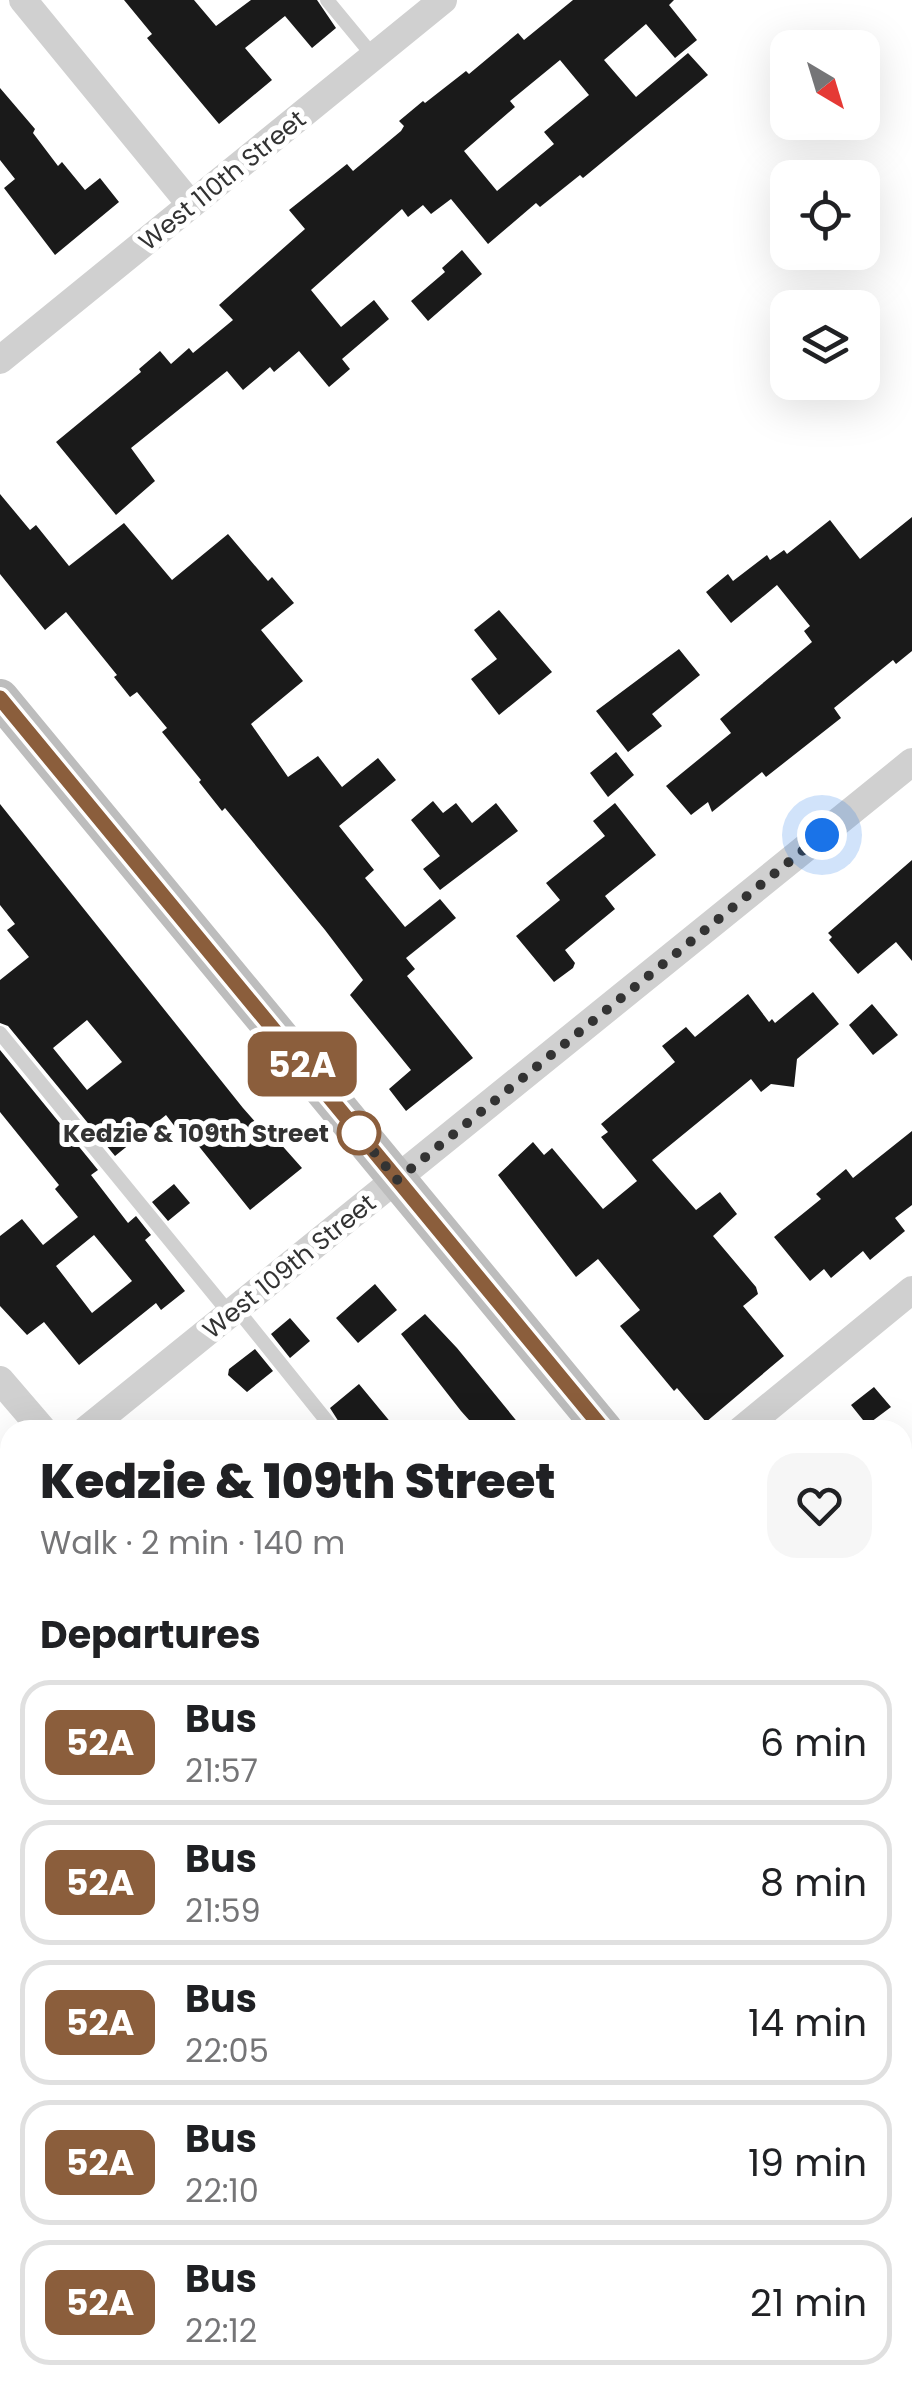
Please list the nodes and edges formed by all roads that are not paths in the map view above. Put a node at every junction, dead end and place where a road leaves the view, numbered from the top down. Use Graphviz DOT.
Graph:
graph roads {
  1 [pos="24,0"];
  2 [pos="328,0"];
  3 [pos="443,0"];
  4 [pos="374,56"];
  5 [pos="191,205"];
  6 [pos="4,351"];
  7 [pos="0,698"];
  8 [pos="912,762"];
  9 [pos="0,1033"];
  10 [pos="397,1180"];
  11 [pos="912,1290"];
  12 [pos="233,1311"];
  13 [pos="0,1380"];
  14 [pos="34,1420"];
  15 [pos="98,1420"];
  16 [pos="326,1420"];
  17 [pos="596,1420"];
  18 [pos="754,1420"];
  1 -- 5 [label="street"];
  2 -- 4 [label="lane"];
  3 -- 4 [label="street, West 110th Street"];
  4 -- 5 [label="street, West 110th Street"];
  5 -- 6 [label="street, West 110th Street"];
  7 -- 10 [label="main road"];
  8 -- 10 [label="street, West 109th Street"];
  9 -- 12 [label="lane"];
  10 -- 12 [label="street, West 109th Street"];
  10 -- 17 [label="main road"];
  11 -- 18 [label="street"];
  12 -- 15 [label="street, West 109th Street"];
  12 -- 16 [label="lane"];
  13 -- 14 [label="street"];
}
